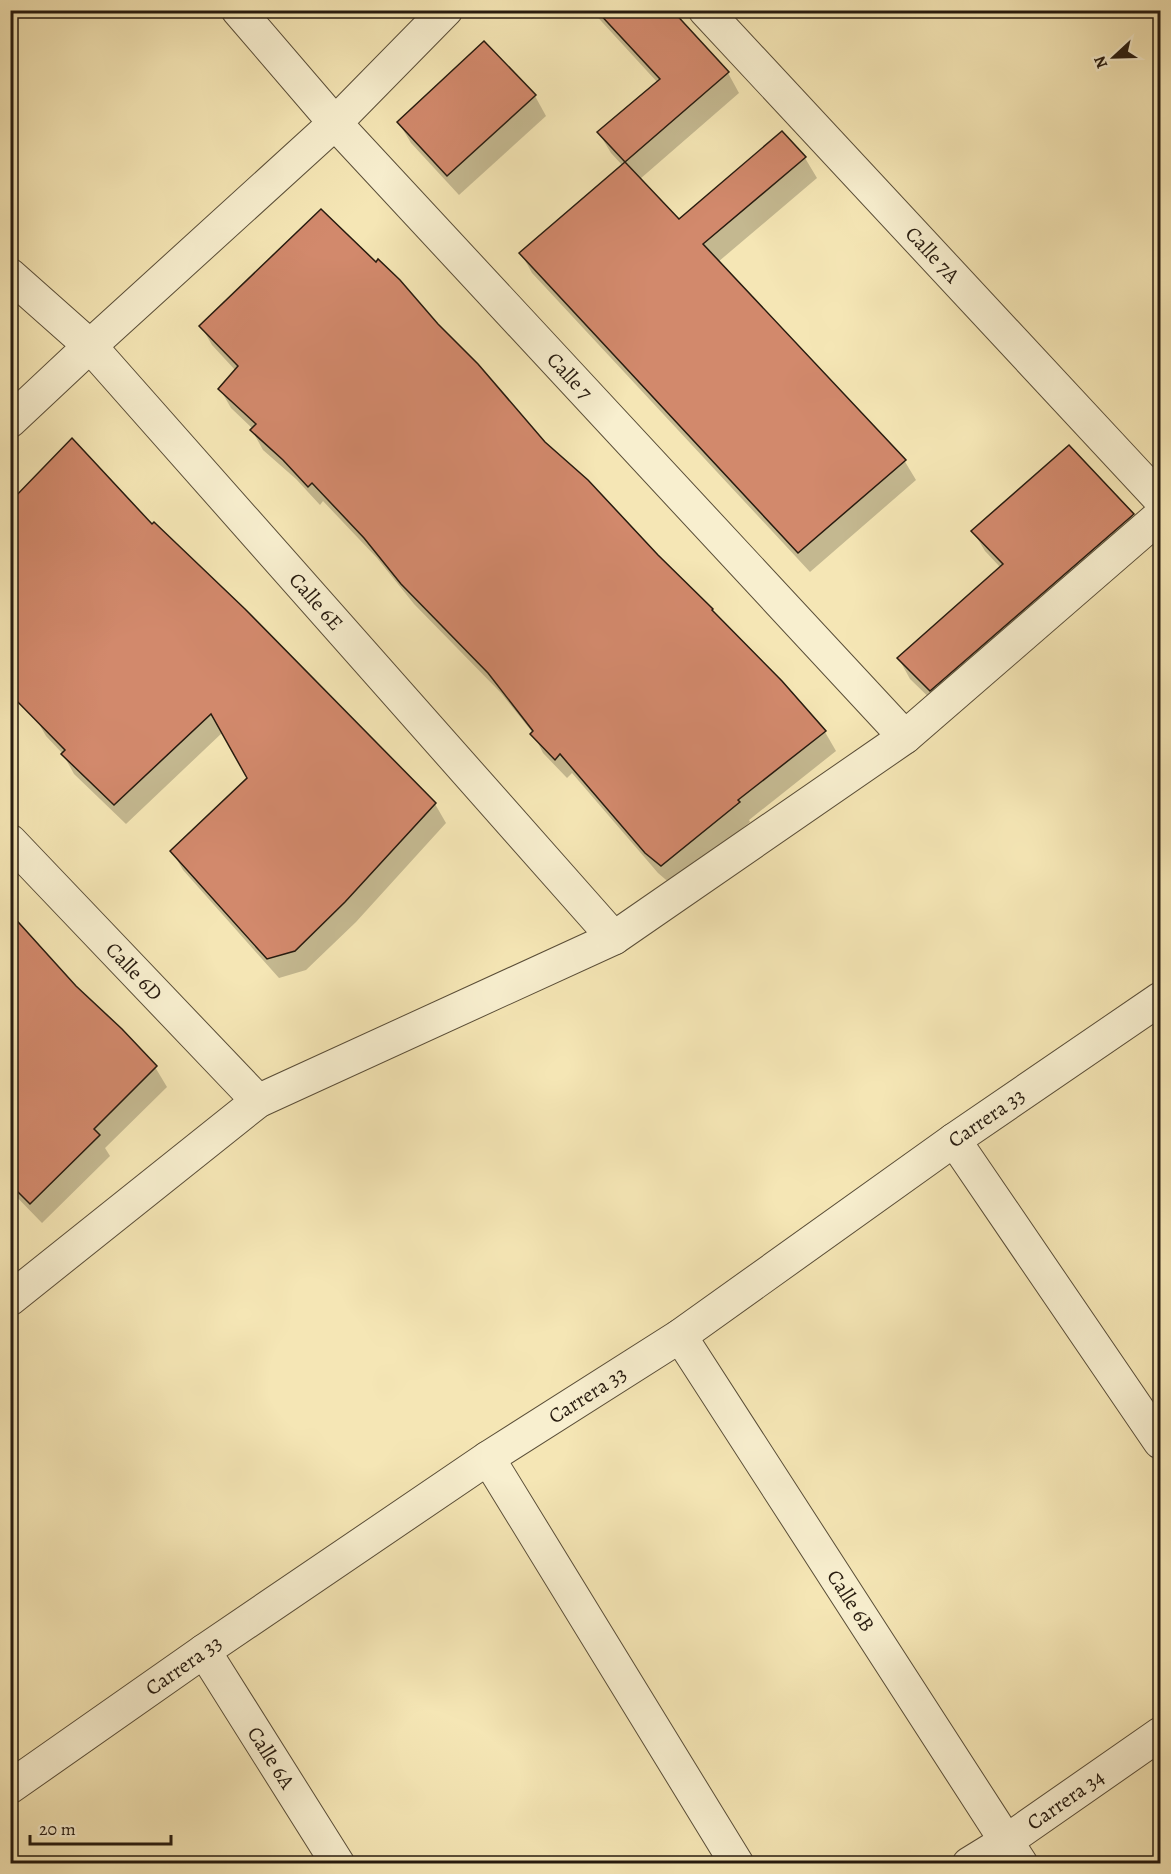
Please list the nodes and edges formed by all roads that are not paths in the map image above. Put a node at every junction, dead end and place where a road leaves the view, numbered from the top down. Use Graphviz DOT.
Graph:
graph roads {
  1 [pos="238,10"];
  2 [pos="446,10"];
  3 [pos="705,10"];
  4 [pos="335,123"];
  5 [pos="10,275"];
  6 [pos="90,346"];
  7 [pos="10,421"];
  8 [pos="1161,499"];
  9 [pos="1161,516"];
  10 [pos="905,737"];
  11 [pos="10,841"];
  12 [pos="614,938"];
  13 [pos="1161,999"];
  14 [pos="258,1101"];
  15 [pos="954,1140"];
  16 [pos="10,1299"];
  17 [pos="680,1336"];
  18 [pos="1161,1442"];
  19 [pos="488,1458"];
  20 [pos="204,1651"];
  21 [pos="1161,1734"];
  22 [pos="10,1787"];
  23 [pos="1015,1852"];
  24 [pos="338,1863"];
  25 [pos="737,1863"];
  26 [pos="969,1863"];
  1 -- 4 [label="street, Calle 7"];
  2 -- 4 [label="street"];
  3 -- 8 [label="street, Calle 7A"];
  4 -- 6 [label="street"];
  4 -- 10 [label="street, Calle 7"];
  5 -- 6 [label="street, Calle 6E"];
  6 -- 7 [label="street"];
  6 -- 12 [label="street, Calle 6E"];
  9 -- 10 [label="street"];
  10 -- 12 [label="street"];
  11 -- 14 [label="street, Calle 6D"];
  12 -- 14 [label="street"];
  13 -- 15 [label="street, Carrera 33"];
  14 -- 16 [label="street"];
  15 -- 17 [label="street, Carrera 33"];
  15 -- 18 [label="street"];
  17 -- 19 [label="street, Carrera 33"];
  17 -- 23 [label="street, Calle 6B"];
  19 -- 20 [label="street, Carrera 33"];
  19 -- 25 [label="street"];
  20 -- 22 [label="street, Carrera 33"];
  20 -- 24 [label="street, Calle 6A"];
  21 -- 23 [label="street, Carrera 34"];
  23 -- 26 [label="street, Carrera 34"];
}
